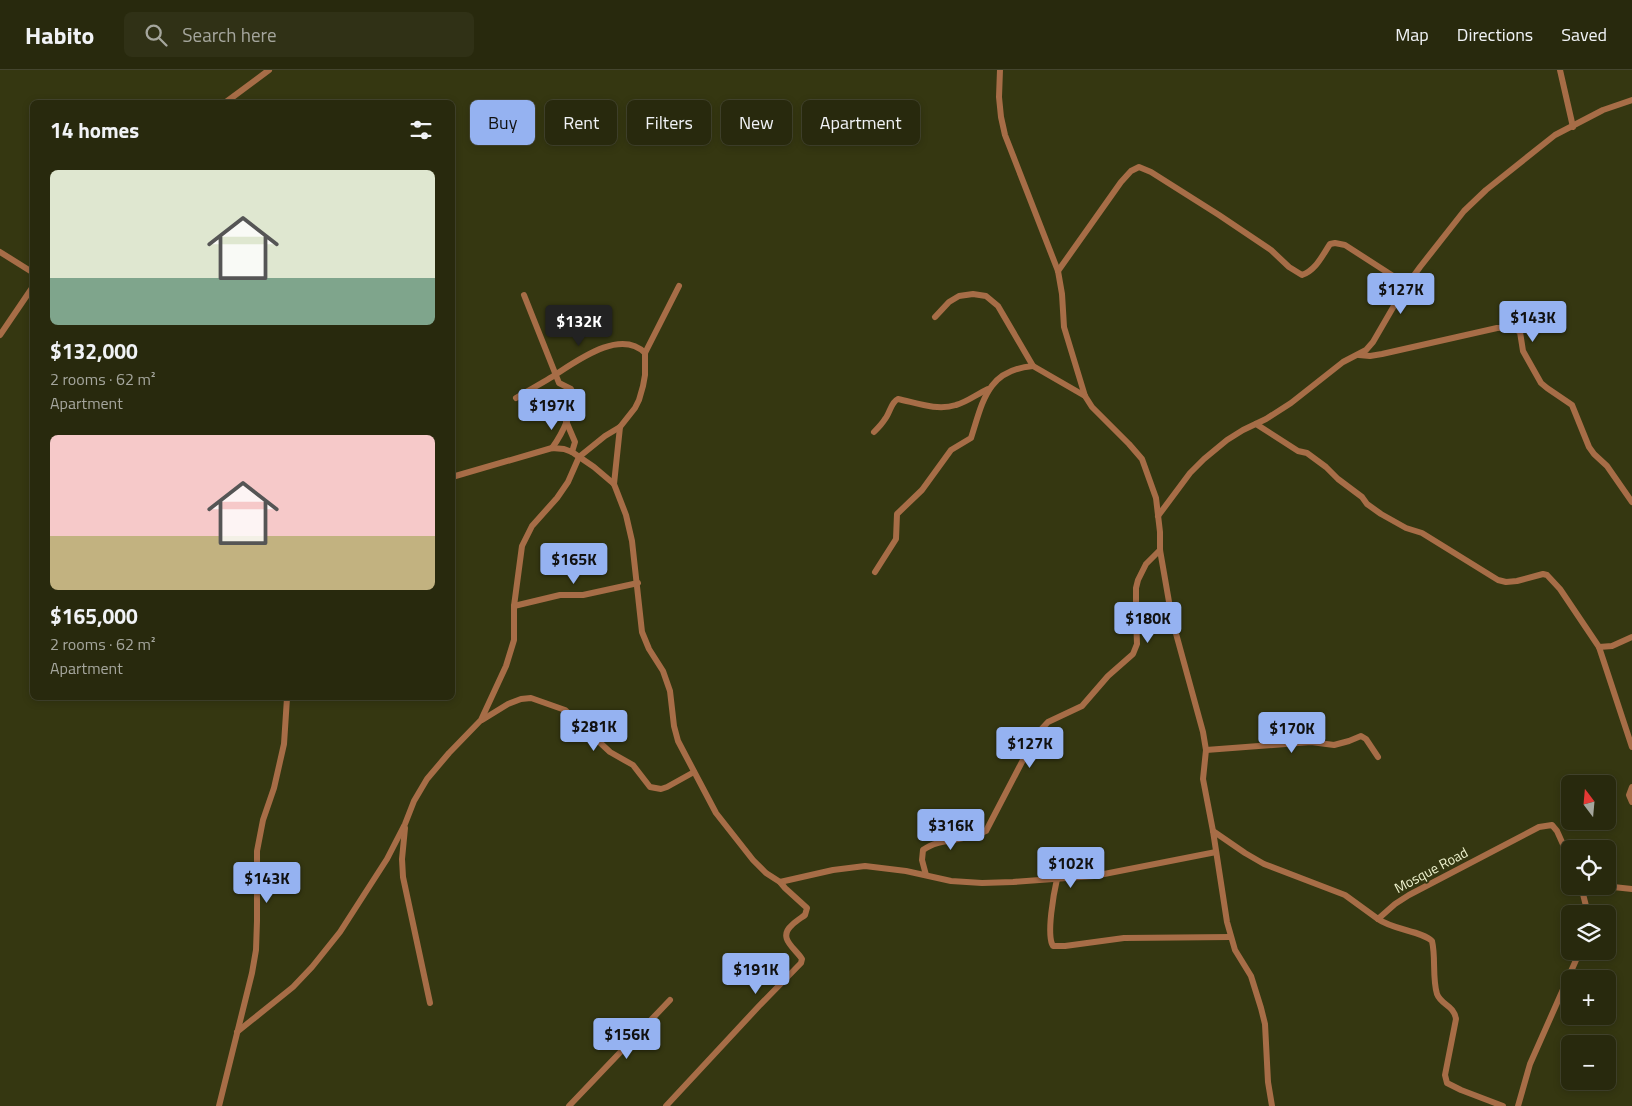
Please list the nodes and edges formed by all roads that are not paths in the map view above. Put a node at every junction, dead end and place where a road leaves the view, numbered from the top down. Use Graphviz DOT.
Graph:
graph roads {
  1 [pos="270,70"];
  2 [pos="1000,70"];
  3 [pos="1560,70"];
  4 [pos="229,100"];
  5 [pos="1632,100"];
  6 [pos="1573,127"];
  7 [pos="0,252"];
  8 [pos="30,271"];
  9 [pos="1058,272"];
  10 [pos="1407,285"];
  11 [pos="679,286"];
  12 [pos="30,291"];
  13 [pos="524,295"];
  14 [pos="935,317"];
  15 [pos="0,335"];
  16 [pos="644,353"];
  17 [pos="1359,355"];
  18 [pos="1033,366"];
  19 [pos="556,374"];
  20 [pos="988,390"];
  21 [pos="1085,396"];
  22 [pos="516,398"];
  23 [pos="566,421"];
  24 [pos="1256,424"];
  25 [pos="620,427"];
  26 [pos="874,432"];
  27 [pos="552,448"];
  28 [pos="572,452"];
  29 [pos="579,457"];
  30 [pos="455,476"];
  31 [pos="614,484"];
  32 [pos="1632,502"];
  33 [pos="1158,516"];
  34 [pos="1160,550"];
  35 [pos="875,572"];
  36 [pos="638,583"];
  37 [pos="514,606"];
  38 [pos="1632,637"];
  39 [pos="1599,647"];
  40 [pos="288,700"];
  41 [pos="481,720"];
  42 [pos="1632,747"];
  43 [pos="1206,750"];
  44 [pos="1378,757"];
  45 [pos="694,772"];
  46 [pos="1632,787"];
  47 [pos="1632,802"];
  48 [pos="405,824"];
  49 [pos="1213,831"];
  50 [pos="1561,840"];
  51 [pos="1216,852"];
  52 [pos="926,875"];
  53 [pos="1057,879"];
  54 [pos="780,882"];
  55 [pos="1616,887"];
  56 [pos="1632,888"];
  57 [pos="1378,919"];
  58 [pos="1230,937"];
  59 [pos="1576,960"];
  60 [pos="670,1000"];
  61 [pos="430,1004"];
  62 [pos="237,1032"];
  63 [pos="219,1106"];
  64 [pos="569,1106"];
  65 [pos="666,1106"];
  66 [pos="1272,1106"];
  67 [pos="1503,1106"];
  68 [pos="1518,1106"];
  1 -- 4 [label="street"];
  2 -- 9 [label="street"];
  3 -- 6 [label="street"];
  5 -- 6 [label="street"];
  6 -- 10 [label="street"];
  7 -- 8 [label="street"];
  9 -- 10 [label="street"];
  9 -- 21 [label="street"];
  10 -- 17 [label="street"];
  11 -- 16 [label="street"];
  12 -- 15 [label="street"];
  13 -- 19 [label="street"];
  14 -- 18 [label="street"];
  16 -- 19 [label="street"];
  16 -- 25 [label="street"];
  17 -- 24 [label="street"];
  17 -- 32 [label="street"];
  18 -- 20 [label="street"];
  18 -- 21 [label="street"];
  19 -- 22 [label="street"];
  19 -- 23 [label="street"];
  20 -- 26 [label="street"];
  20 -- 35 [label="street"];
  21 -- 33 [label="street"];
  23 -- 27 [label="street"];
  23 -- 28 [label="street"];
  24 -- 33 [label="street"];
  24 -- 39 [label="street"];
  25 -- 29 [label="street"];
  25 -- 31 [label="street"];
  27 -- 28 [label="street"];
  27 -- 30 [label="street"];
  28 -- 29 [label="street"];
  29 -- 31 [label="street"];
  29 -- 37 [label="street"];
  31 -- 36 [label="street"];
  33 -- 34 [label="street"];
  34 -- 43 [label="street"];
  34 -- 52 [label="street"];
  36 -- 37 [label="street"];
  36 -- 45 [label="street"];
  37 -- 41 [label="street"];
  38 -- 39 [label="street"];
  39 -- 42 [label="street"];
  40 -- 62 [label="street"];
  41 -- 45 [label="street"];
  41 -- 48 [label="street"];
  43 -- 44 [label="street"];
  43 -- 49 [label="street"];
  45 -- 54 [label="street"];
  46 -- 47 [label="street"];
  48 -- 61 [label="street"];
  48 -- 62 [label="street"];
  49 -- 51 [label="street"];
  49 -- 57 [label="street"];
  50 -- 57 [label="street, Mosque Road"];
  51 -- 53 [label="street"];
  51 -- 58 [label="street"];
  52 -- 53 [label="street"];
  52 -- 54 [label="street"];
  53 -- 58 [label="street"];
  54 -- 65 [label="street"];
  55 -- 56 [label="street"];
  57 -- 67 [label="street"];
  58 -- 66 [label="street"];
  59 -- 68 [label="street"];
  60 -- 64 [label="street"];
  62 -- 63 [label="street"];
}
